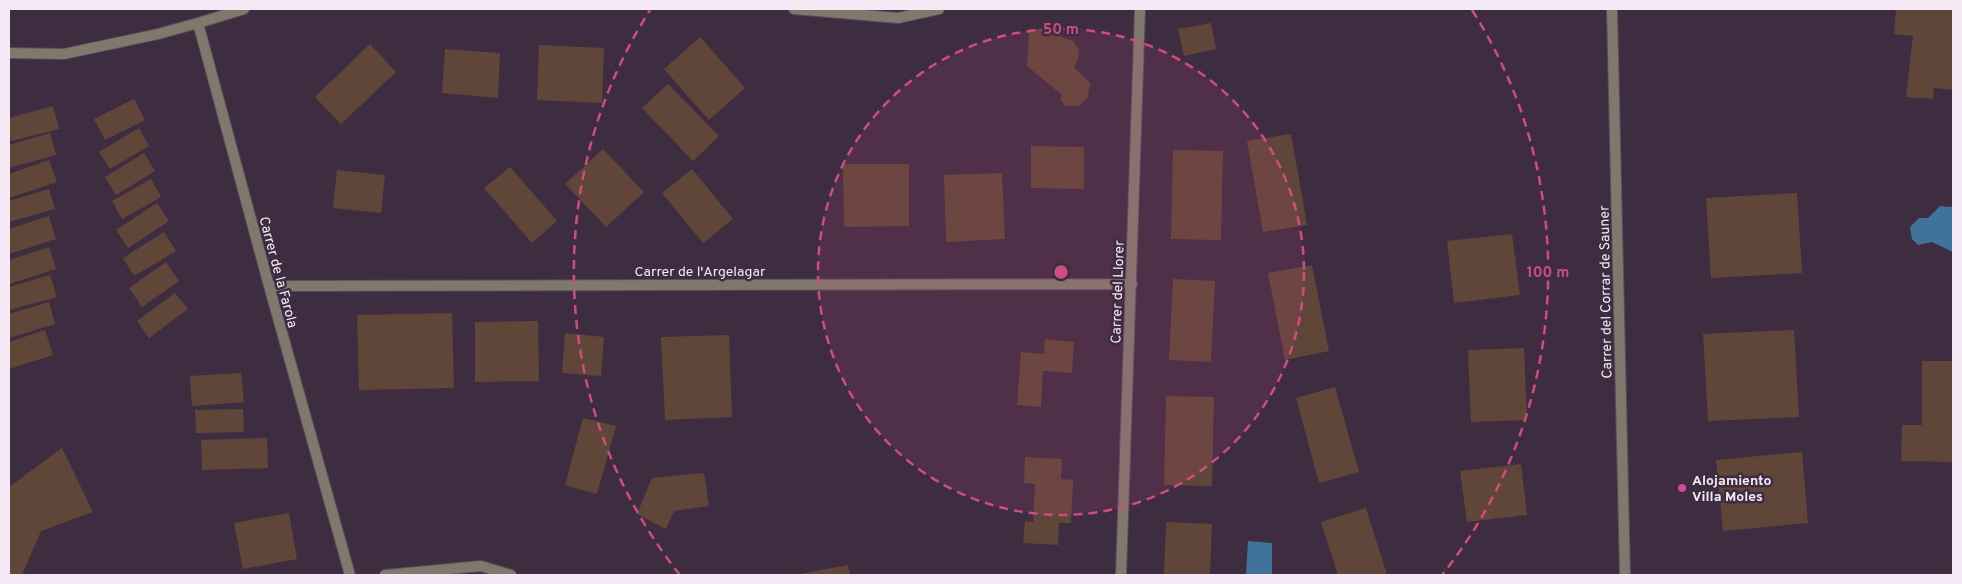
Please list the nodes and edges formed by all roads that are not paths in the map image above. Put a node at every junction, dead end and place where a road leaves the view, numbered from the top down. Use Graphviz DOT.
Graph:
graph roads {
  1 [pos="244,9"];
  2 [pos="794,9"];
  3 [pos="938,9"];
  4 [pos="1140,9"];
  5 [pos="1612,9"];
  6 [pos="198,23"];
  7 [pos="9,53"];
  8 [pos="1132,284"];
  9 [pos="269,286"];
  10 [pos="350,575"];
  11 [pos="384,575"];
  12 [pos="512,575"];
  13 [pos="1121,575"];
  14 [pos="1625,575"];
  1 -- 6 [label="street"];
  2 -- 3 [label="street"];
  4 -- 8 [label="street, Carrer del Llorer"];
  5 -- 14 [label="street, Carrer del Corrar de Sauner"];
  6 -- 7 [label="street"];
  6 -- 9 [label="street, Carrer de la Farola"];
  8 -- 9 [label="street, Carrer de l'Argelagar"];
  8 -- 13 [label="street, Carrer del Llorer"];
  9 -- 10 [label="street, Carrer de la Farola"];
  11 -- 12 [label="street"];
}
